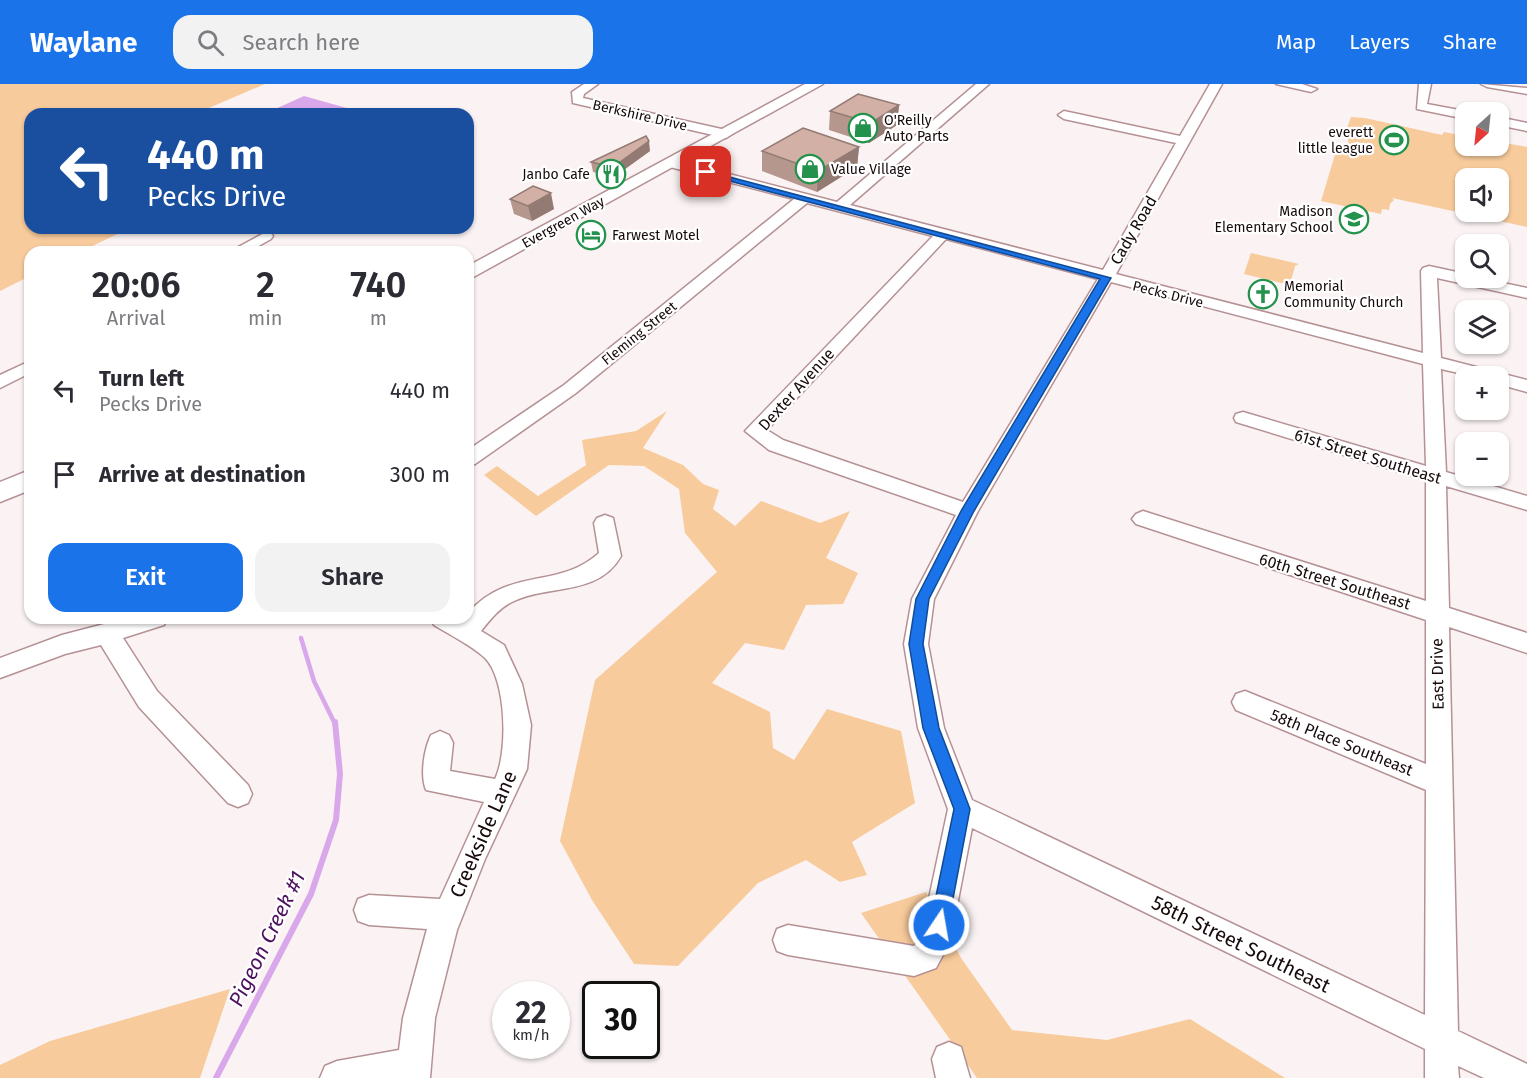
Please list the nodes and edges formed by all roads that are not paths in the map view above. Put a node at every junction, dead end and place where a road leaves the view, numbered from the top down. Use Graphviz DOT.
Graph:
graph roads {
  1 [pos="592,84"];
  2 [pos="816,84"];
  3 [pos="983,84"];
  4 [pos="1216,84"];
  5 [pos="1282,84"];
  6 [pos="1425,84"];
  7 [pos="1487,84"];
  8 [pos="1311,89"];
  9 [pos="1527,91"];
  10 [pos="1455,113"];
  11 [pos="1064,116"];
  12 [pos="1509,123"];
  13 [pos="1527,127"];
  14 [pos="726,134"];
  15 [pos="1184,141"];
  16 [pos="671,163"];
  17 [pos="804,198"];
  18 [pos="838,207"];
  19 [pos="942,235"];
  20 [pos="266,236"];
  21 [pos="248,246"];
  22 [pos="474,271"];
  23 [pos="1106,278"];
  24 [pos="1527,293"];
  25 [pos="1431,361"];
  26 [pos="1455,367"];
  27 [pos="24,369"];
  28 [pos="1509,381"];
  29 [pos="0,382"];
  30 [pos="1527,386"];
  31 [pos="1243,418"];
  32 [pos="474,455"];
  33 [pos="1436,476"];
  34 [pos="24,482"];
  35 [pos="0,493"];
  36 [pos="1527,503"];
  37 [pos="968,511"];
  38 [pos="1143,519"];
  39 [pos="605,523"];
  40 [pos="1436,612"];
  41 [pos="474,613"];
  42 [pos="138,624"];
  43 [pos="454,625"];
  44 [pos="107,634"];
  45 [pos="1527,643"];
  46 [pos="1,664"];
  47 [pos="1245,702"];
  48 [pos="440,743"];
  49 [pos="1438,782"];
  50 [pos="502,793"];
  51 [pos="238,794"];
  52 [pos="962,809"];
  53 [pos="369,910"];
  54 [pos="448,915"];
  55 [pos="788,940"];
  56 [pos="1442,1041"];
  57 [pos="414,1071"];
  58 [pos="337,1078"];
  59 [pos="1442,1078"];
  60 [pos="1520,1078"];
  1 -- 14 [label="street, Berkshire Drive"];
  2 -- 14 [label="main road, Evergreen Way"];
  3 -- 18 [label="street"];
  4 -- 15 [label="street, Cady Road"];
  5 -- 8 [label="street"];
  6 -- 10 [label="street"];
  7 -- 9 [label="street"];
  11 -- 15 [label="street"];
  12 -- 13 [label="street"];
  14 -- 16 [label="main road, Evergreen Way"];
  15 -- 23 [label="street, Cady Road"];
  16 -- 17 [label="street, Pecks Drive"];
  16 -- 22 [label="main road, Evergreen Way"];
  17 -- 18 [label="street, Pecks Drive"];
  17 -- 32 [label="street, Fleming Street"];
  18 -- 19 [label="street, Pecks Drive"];
  19 -- 23 [label="street, Pecks Drive"];
  19 -- 37 [label="street, Dexter Avenue"];
  20 -- 21 [label="street"];
  23 -- 25 [label="street, Pecks Drive"];
  23 -- 37 [label="street, Cady Road"];
  24 -- 25 [label="street, East Drive"];
  25 -- 26 [label="street, Pecks Drive"];
  25 -- 33 [label="street, East Drive"];
  27 -- 29 [label="street"];
  28 -- 30 [label="street"];
  31 -- 33 [label="street, 61st Street Southeast"];
  33 -- 36 [label="street, 61st Street Southeast"];
  33 -- 40 [label="street, East Drive"];
  34 -- 35 [label="main road"];
  37 -- 52 [label="street, Cady Road"];
  38 -- 40 [label="street, 60th Street Southeast"];
  39 -- 41 [label="street"];
  40 -- 45 [label="street, 60th Street Southeast"];
  40 -- 49 [label="street, East Drive"];
  42 -- 44 [label="street"];
  43 -- 50 [label="street, Creekside Lane"];
  44 -- 46 [label="street"];
  44 -- 51 [label="street"];
  47 -- 49 [label="street, 58th Place Southeast"];
  48 -- 50 [label="street"];
  49 -- 56 [label="street, East Drive"];
  50 -- 54 [label="street, Creekside Lane"];
  52 -- 55 [label="street"];
  52 -- 56 [label="street, 58th Street Southeast"];
  53 -- 54 [label="street"];
  54 -- 57 [label="street, Creekside Lane"];
  56 -- 59 [label="street, East Drive"];
  56 -- 60 [label="street, 58th Street Southeast"];
  57 -- 58 [label="street"];
}
